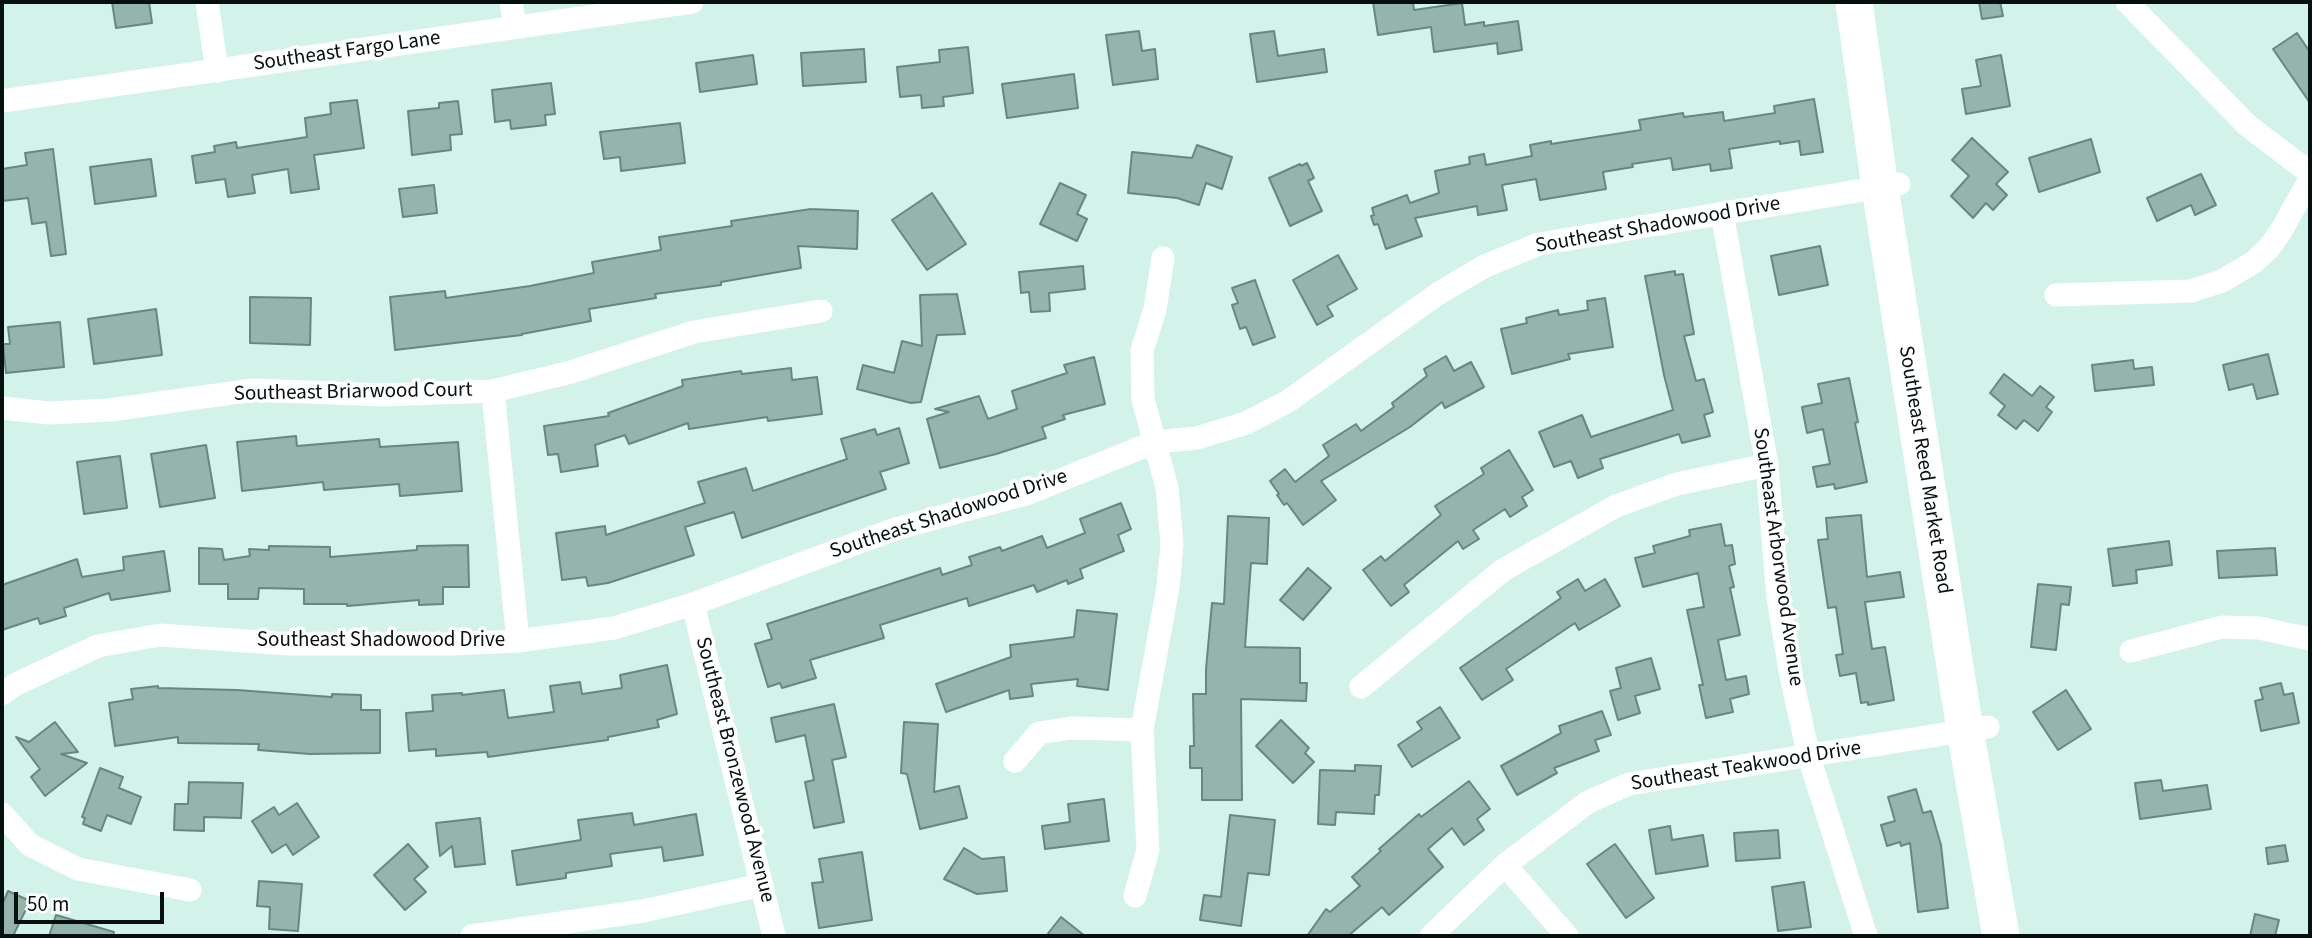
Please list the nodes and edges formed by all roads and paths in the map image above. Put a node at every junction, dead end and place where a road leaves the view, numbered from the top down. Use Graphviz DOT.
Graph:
graph roads {
  1 [pos="207,2"];
  2 [pos="511,2"];
  3 [pos="692,2"];
  4 [pos="1854,2"];
  5 [pos="1873,2"];
  6 [pos="2127,2"];
  7 [pos="515,27"];
  8 [pos="217,71"];
  9 [pos="2,101"];
  10 [pos="2310,173"];
  11 [pos="2310,179"];
  12 [pos="1889,186"];
  13 [pos="1723,213"];
  14 [pos="1163,258"];
  15 [pos="2056,295"];
  16 [pos="821,311"];
  17 [pos="493,391"];
  18 [pos="2,408"];
  19 [pos="1155,442"];
  20 [pos="1767,465"];
  21 [pos="693,604"];
  22 [pos="2310,639"];
  23 [pos="518,640"];
  24 [pos="2131,651"];
  25 [pos="1361,687"];
  26 [pos="2,694"];
  27 [pos="1976,729"];
  28 [pos="1142,730"];
  29 [pos="1809,757"];
  30 [pos="1015,761"];
  31 [pos="2,814"];
  32 [pos="1506,865"];
  33 [pos="762,885"];
  34 [pos="190,890"];
  35 [pos="1135,897"];
  36 [pos="472,936"];
  37 [pos="774,936"];
  38 [pos="1431,936"];
  39 [pos="1567,936"];
  40 [pos="1866,936"];
  41 [pos="2001,936"];
  42 [pos="2020,936"];
  1 -- 8 [label="street"];
  2 -- 7 [label="street"];
  3 -- 7 [label="street, Southeast Fargo Lane"];
  4 -- 12 [label="main road, Southeast Reed Market Road"];
  5 -- 12 [label="main road, Southeast Reed Market Road"];
  6 -- 10 [label="street"];
  7 -- 8 [label="street, Southeast Fargo Lane"];
  8 -- 9 [label="street, Southeast Fargo Lane"];
  11 -- 15 [label="street"];
  12 -- 13 [label="street, Southeast Shadowood Drive"];
  12 -- 27 [label="main road, Southeast Reed Market Road"];
  13 -- 19 [label="street, Southeast Shadowood Drive"];
  13 -- 20 [label="street, Southeast Arborwood Avenue"];
  14 -- 19 [label="street"];
  16 -- 17 [label="street, Southeast Briarwood Court"];
  17 -- 18 [label="street, Southeast Briarwood Court"];
  17 -- 23 [label="street"];
  19 -- 21 [label="street, Southeast Shadowood Drive"];
  19 -- 28 [label="street"];
  20 -- 25 [label="street"];
  20 -- 29 [label="street, Southeast Arborwood Avenue"];
  21 -- 23 [label="street, Southeast Shadowood Drive"];
  21 -- 33 [label="street, Southeast Bronzewood Avenue"];
  22 -- 24 [label="street"];
  23 -- 26 [label="street, Southeast Shadowood Drive"];
  27 -- 29 [label="street, Southeast Teakwood Drive"];
  27 -- 41 [label="main road, Southeast Reed Market Road"];
  27 -- 42 [label="main road, Southeast Reed Market Road"];
  28 -- 30 [label="street"];
  28 -- 35 [label="street"];
  29 -- 32 [label="street, Southeast Teakwood Drive"];
  29 -- 40 [label="street, Southeast Arborwood Avenue"];
  31 -- 34 [label="street"];
  32 -- 38 [label="street, Southeast Teakwood Drive"];
  32 -- 39 [label="street"];
  33 -- 36 [label="street"];
  33 -- 37 [label="street, Southeast Bronzewood Avenue"];
}
